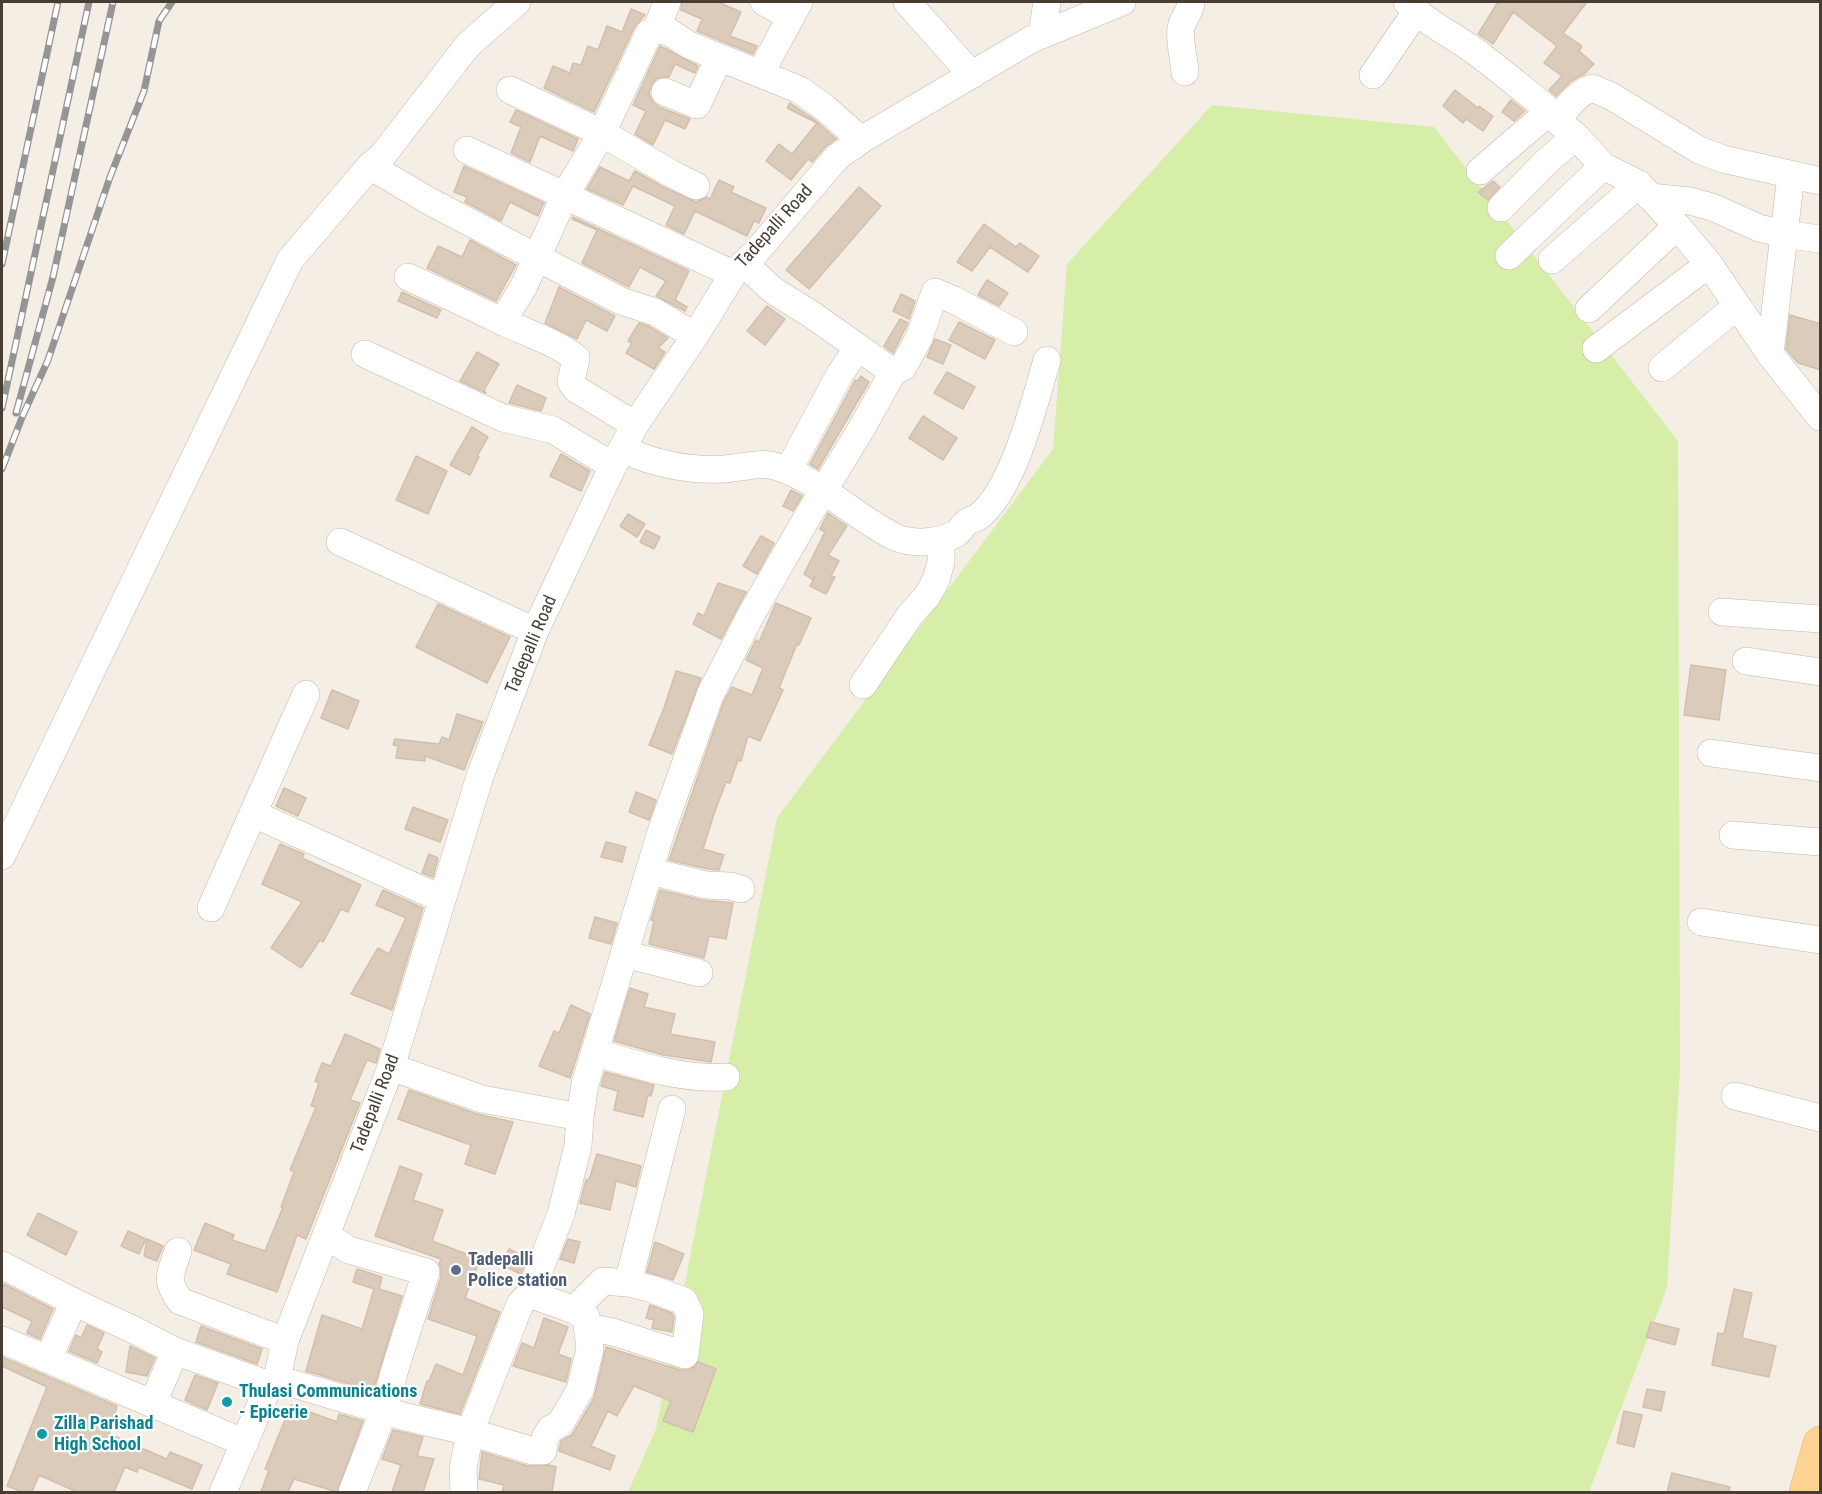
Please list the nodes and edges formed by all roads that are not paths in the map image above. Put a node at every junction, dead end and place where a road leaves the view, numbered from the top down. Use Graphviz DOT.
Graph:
graph roads {
  1 [pos="517,2"];
  2 [pos="667,2"];
  3 [pos="764,2"];
  4 [pos="907,2"];
  5 [pos="1047,2"];
  6 [pos="1122,2"];
  7 [pos="1191,2"];
  8 [pos="1412,7"];
  9 [pos="795,9"];
  10 [pos="656,31"];
  11 [pos="1042,34"];
  12 [pos="719,58"];
  13 [pos="1185,72"];
  14 [pos="760,74"];
  15 [pos="972,75"];
  16 [pos="1373,75"];
  17 [pos="510,90"];
  18 [pos="665,92"];
  19 [pos="1561,123"];
  20 [pos="602,133"];
  21 [pos="861,140"];
  22 [pos="467,150"];
  23 [pos="370,166"];
  24 [pos="1603,166"];
  25 [pos="1480,171"];
  26 [pos="1791,175"];
  27 [pos="1821,181"];
  28 [pos="696,186"];
  29 [pos="1645,191"];
  30 [pos="565,195"];
  31 [pos="1501,208"];
  32 [pos="1677,226"];
  33 [pos="1783,234"];
  34 [pos="1821,239"];
  35 [pos="1509,256"];
  36 [pos="536,257"];
  37 [pos="1552,260"];
  38 [pos="1709,264"];
  39 [pos="739,269"];
  40 [pos="408,277"];
  41 [pos="1737,306"];
  42 [pos="1589,309"];
  43 [pos="502,322"];
  44 [pos="1014,332"];
  45 [pos="695,336"];
  46 [pos="858,347"];
  47 [pos="1596,349"];
  48 [pos="365,354"];
  49 [pos="1770,354"];
  50 [pos="1047,360"];
  51 [pos="1662,368"];
  52 [pos="893,372"];
  53 [pos="1821,417"];
  54 [pos="635,425"];
  55 [pos="618,457"];
  56 [pos="788,471"];
  57 [pos="823,490"];
  58 [pos="941,540"];
  59 [pos="340,542"];
  60 [pos="1722,612"];
  61 [pos="1821,619"];
  62 [pos="535,631"];
  63 [pos="1746,662"];
  64 [pos="1821,672"];
  65 [pos="863,685"];
  66 [pos="306,694"];
  67 [pos="1711,753"];
  68 [pos="1821,768"];
  69 [pos="254,814"];
  70 [pos="1733,835"];
  71 [pos="1821,842"];
  72 [pos="2,856"];
  73 [pos="649,871"];
  74 [pos="741,889"];
  75 [pos="442,899"];
  76 [pos="211,908"];
  77 [pos="1701,922"];
  78 [pos="1821,940"];
  79 [pos="624,954"];
  80 [pos="699,973"];
  81 [pos="595,1052"];
  82 [pos="391,1067"];
  83 [pos="726,1077"];
  84 [pos="1735,1096"];
  85 [pos="672,1109"];
  86 [pos="580,1117"];
  87 [pos="1821,1118"];
  88 [pos="327,1236"];
  89 [pos="178,1251"];
  90 [pos="2,1265"];
  91 [pos="628,1283"];
  92 [pos="530,1294"];
  93 [pos="74,1302"];
  94 [pos="581,1318"];
  95 [pos="2,1340"];
  96 [pos="285,1341"];
  97 [pos="175,1351"];
  98 [pos="48,1359"];
  99 [pos="273,1382"];
  100 [pos="153,1403"];
  101 [pos="384,1410"];
  102 [pos="470,1432"];
  103 [pos="245,1443"];
  104 [pos="1821,1443"];
  105 [pos="223,1492"];
  106 [pos="352,1492"];
  107 [pos="464,1492"];
  108 [pos="1806,1492"];
  1 -- 23 [label="street"];
  2 -- 10 [label="street"];
  3 -- 9 [label="street"];
  4 -- 15 [label="street"];
  5 -- 11 [label="street"];
  6 -- 11 [label="street, Tadepalli Road"];
  7 -- 13 [label="street"];
  8 -- 16 [label="street"];
  8 -- 19 [label="street"];
  9 -- 14 [label="street"];
  10 -- 12 [label="street"];
  10 -- 20 [label="street"];
  11 -- 15 [label="street, Tadepalli Road"];
  12 -- 14 [label="street"];
  12 -- 18 [label="street"];
  14 -- 21 [label="street"];
  15 -- 21 [label="street, Tadepalli Road"];
  17 -- 20 [label="street"];
  19 -- 24 [label="street"];
  19 -- 25 [label="street"];
  19 -- 26 [label="street"];
  19 -- 31 [label="street"];
  20 -- 28 [label="street"];
  20 -- 30 [label="street"];
  21 -- 39 [label="street, Tadepalli Road"];
  22 -- 30 [label="street"];
  23 -- 36 [label="street"];
  23 -- 72 [label="street"];
  24 -- 29 [label="street"];
  24 -- 35 [label="street"];
  26 -- 27 [label="street"];
  26 -- 33 [label="street"];
  29 -- 32 [label="street"];
  29 -- 33 [label="street"];
  29 -- 37 [label="street"];
  30 -- 36 [label="street"];
  30 -- 39 [label="street"];
  32 -- 38 [label="street"];
  32 -- 42 [label="street"];
  33 -- 34 [label="street"];
  33 -- 49 [label="street"];
  36 -- 43 [label="street"];
  36 -- 45 [label="street"];
  38 -- 41 [label="street"];
  38 -- 47 [label="street"];
  39 -- 45 [label="street, Tadepalli Road"];
  39 -- 46 [label="street"];
  40 -- 43 [label="street"];
  41 -- 49 [label="street"];
  41 -- 51 [label="street"];
  43 -- 54 [label="street"];
  44 -- 52 [label="street"];
  45 -- 54 [label="street, Tadepalli Road"];
  46 -- 52 [label="street"];
  46 -- 56 [label="street"];
  48 -- 55 [label="street"];
  49 -- 53 [label="street"];
  50 -- 58 [label="street"];
  52 -- 57 [label="street"];
  54 -- 55 [label="street, Tadepalli Road"];
  55 -- 56 [label="street"];
  55 -- 62 [label="street, Tadepalli Road"];
  56 -- 57 [label="street"];
  57 -- 58 [label="street"];
  57 -- 73 [label="street"];
  58 -- 65 [label="street"];
  59 -- 62 [label="street"];
  60 -- 61 [label="street"];
  62 -- 75 [label="street, Tadepalli Road"];
  63 -- 64 [label="street"];
  66 -- 69 [label="street"];
  67 -- 68 [label="street"];
  69 -- 75 [label="street"];
  69 -- 76 [label="street"];
  70 -- 71 [label="street"];
  73 -- 74 [label="street"];
  73 -- 79 [label="street"];
  75 -- 82 [label="street, Tadepalli Road"];
  77 -- 78 [label="street"];
  79 -- 80 [label="street"];
  79 -- 81 [label="street"];
  81 -- 83 [label="street"];
  81 -- 86 [label="street"];
  82 -- 86 [label="street"];
  82 -- 88 [label="street, Tadepalli Road"];
  84 -- 87 [label="street"];
  85 -- 91 [label="street"];
  86 -- 92 [label="street"];
  88 -- 96 [label="street, Tadepalli Road"];
  88 -- 101 [label="street"];
  89 -- 96 [label="street"];
  90 -- 93 [label="street"];
  91 -- 94 [label="street"];
  91 -- 94 [label="street"];
  92 -- 94 [label="street"];
  92 -- 102 [label="street"];
  93 -- 97 [label="street"];
  93 -- 98 [label="street"];
  94 -- 102 [label="street"];
  95 -- 98 [label="street"];
  96 -- 99 [label="street, Tadepalli Road"];
  97 -- 99 [label="street"];
  97 -- 100 [label="street"];
  98 -- 100 [label="street"];
  99 -- 101 [label="street"];
  99 -- 103 [label="street, Tadepalli Road"];
  100 -- 103 [label="street"];
  101 -- 102 [label="street"];
  101 -- 106 [label="street"];
  102 -- 107 [label="street"];
  103 -- 105 [label="street, Tadepalli Road"];
  104 -- 108 [label="main road"];
}
